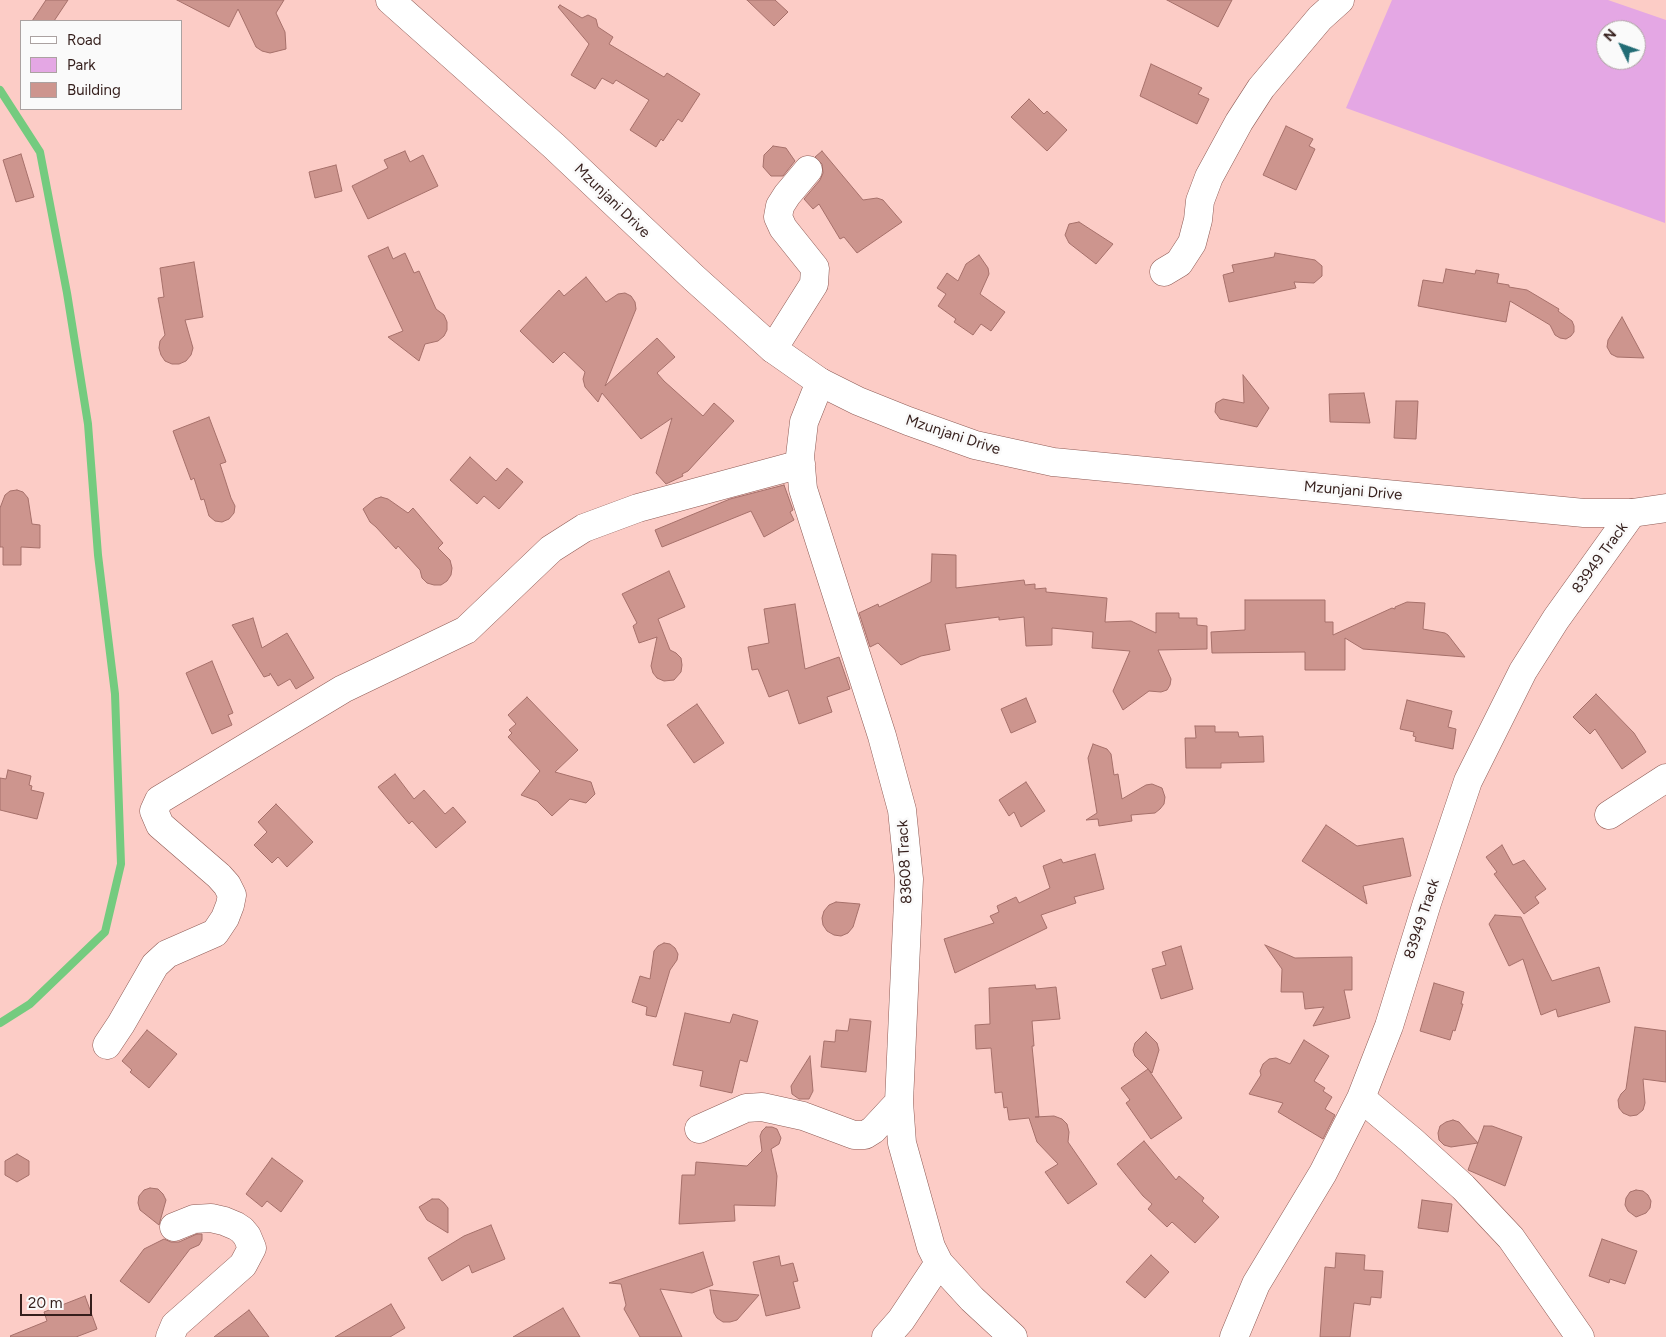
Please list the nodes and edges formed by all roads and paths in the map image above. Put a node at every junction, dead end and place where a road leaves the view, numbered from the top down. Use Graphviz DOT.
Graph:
graph roads {
  1 [pos="390,0"];
  2 [pos="1340,0"];
  3 [pos="808,170"];
  4 [pos="1164,272"];
  5 [pos="773,349"];
  6 [pos="820,382"];
  7 [pos="800,464"];
  8 [pos="1666,508"];
  9 [pos="1632,512"];
  10 [pos="1666,778"];
  11 [pos="1609,815"];
  12 [pos="107,1045"];
  13 [pos="1361,1098"];
  14 [pos="899,1102"];
  15 [pos="699,1129"];
  16 [pos="174,1227"];
  17 [pos="939,1263"];
  18 [pos="170,1337"];
  19 [pos="886,1337"];
  20 [pos="1012,1337"];
  21 [pos="1234,1337"];
  22 [pos="1580,1337"];
  1 -- 5 [label="street, Mzunjani Drive"];
  2 -- 4 [label="street"];
  3 -- 5 [label="street"];
  5 -- 6 [label="street, Mzunjani Drive"];
  6 -- 7 [label="street, 83608 Track"];
  6 -- 9 [label="street, Mzunjani Drive"];
  7 -- 12 [label="street"];
  7 -- 14 [label="street, 83608 Track"];
  8 -- 9 [label="street, Mzunjani Drive"];
  9 -- 13 [label="street, 83949 Track"];
  10 -- 11 [label="street"];
  13 -- 21 [label="street, 83949 Track"];
  13 -- 22 [label="street"];
  14 -- 15 [label="street"];
  14 -- 17 [label="street, 83608 Track"];
  16 -- 18 [label="street"];
  17 -- 19 [label="street"];
  17 -- 20 [label="street, 83608 Track"];
}
